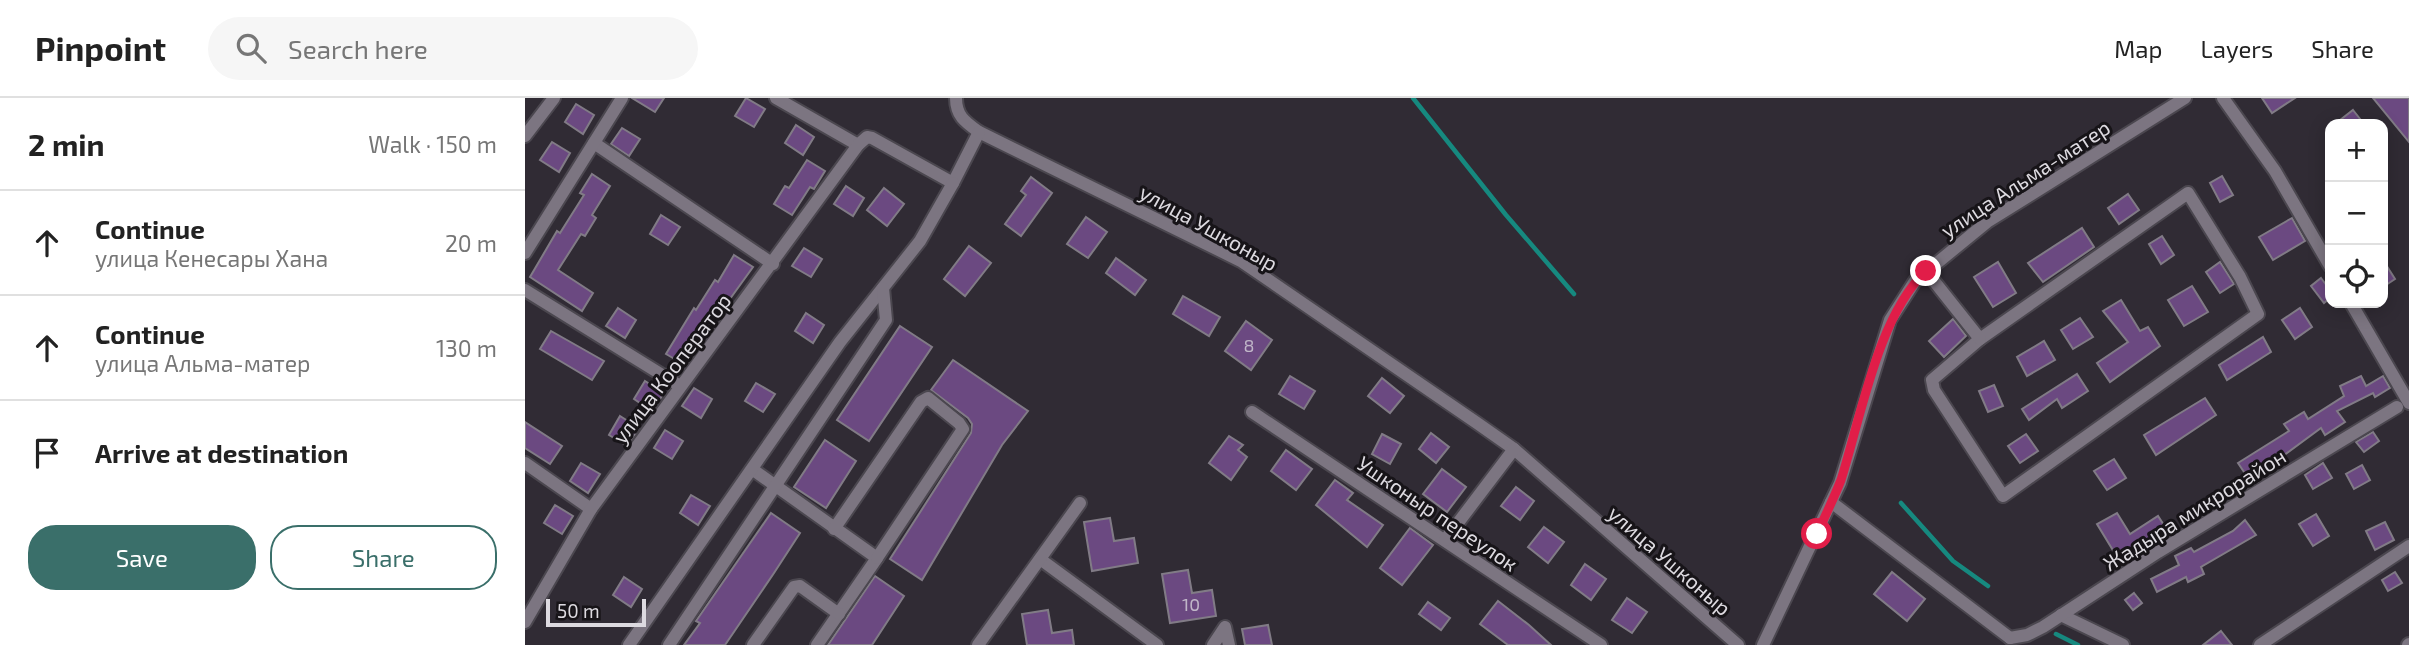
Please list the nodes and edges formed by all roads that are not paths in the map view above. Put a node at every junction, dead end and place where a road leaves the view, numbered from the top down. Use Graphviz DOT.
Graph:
graph roads {
  1 [pos="554,98"];
  2 [pos="622,98"];
  3 [pos="776,98"];
  4 [pos="957,98"];
  5 [pos="2185,98"];
  6 [pos="2223,98"];
  7 [pos="979,132"];
  8 [pos="525,135"];
  9 [pos="594,142"];
  10 [pos="858,145"];
  11 [pos="953,183"];
  12 [pos="525,253"];
  13 [pos="2325,257"];
  14 [pos="773,264"];
  15 [pos="1926,271"];
  16 [pos="883,288"];
  17 [pos="525,290"];
  18 [pos="2354,308"];
  19 [pos="1980,339"];
  20 [pos="680,386"];
  21 [pos="2403,405"];
  22 [pos="1252,412"];
  23 [pos="1514,449"];
  24 [pos="525,463"];
  25 [pos="752,469"];
  26 [pos="774,487"];
  27 [pos="1832,502"];
  28 [pos="1080,503"];
  29 [pos="591,509"];
  30 [pos="834,529"];
  31 [pos="1445,540"];
  32 [pos="2409,546"];
  33 [pos="877,558"];
  34 [pos="1040,559"];
  35 [pos="839,614"];
  36 [pos="2061,615"];
  37 [pos="525,622"];
  38 [pos="2008,641"];
  39 [pos="629,645"];
  40 [pos="669,645"];
  41 [pos="754,645"];
  42 [pos="817,645"];
  43 [pos="978,645"];
  44 [pos="1157,645"];
  45 [pos="1213,645"];
  46 [pos="1229,645"];
  47 [pos="1601,645"];
  48 [pos="1738,645"];
  49 [pos="1763,645"];
  50 [pos="2123,645"];
  51 [pos="2260,645"];
  1 -- 8 [label="street"];
  2 -- 9 [label="street"];
  3 -- 10 [label="street"];
  4 -- 7 [label="street, улица Ушконыр"];
  5 -- 15 [label="street, улица Альма-матер"];
  6 -- 13 [label="street"];
  7 -- 11 [label="street"];
  7 -- 23 [label="street, улица Ушконыр"];
  9 -- 12 [label="street"];
  9 -- 14 [label="street"];
  10 -- 11 [label="street"];
  10 -- 14 [label="street, улица Кооператор"];
  11 -- 16 [label="street"];
  14 -- 20 [label="street, улица Кооператор"];
  15 -- 19 [label="street"];
  15 -- 27 [label="street, улица Альма-матер"];
  16 -- 25 [label="street"];
  16 -- 26 [label="street"];
  17 -- 20 [label="street"];
  18 -- 21 [label="street"];
  19 -- 19 [label="street"];
  20 -- 29 [label="street, улица Кооператор"];
  21 -- 36 [label="street, Жадыра микрорайон"];
  22 -- 31 [label="street, Ушконыр переулок"];
  23 -- 31 [label="street"];
  23 -- 48 [label="street, улица Ушконыр"];
  24 -- 29 [label="street"];
  25 -- 26 [label="street"];
  25 -- 39 [label="street"];
  26 -- 30 [label="street"];
  26 -- 40 [label="street"];
  27 -- 38 [label="street"];
  27 -- 49 [label="street, улица Альма-матер"];
  28 -- 34 [label="street"];
  29 -- 37 [label="street, улица Кооператор"];
  30 -- 33 [label="street"];
  30 -- 33 [label="street"];
  31 -- 47 [label="street, Ушконыр переулок"];
  32 -- 51 [label="street"];
  33 -- 35 [label="street"];
  34 -- 43 [label="street"];
  34 -- 44 [label="street"];
  35 -- 41 [label="street"];
  35 -- 42 [label="street"];
  36 -- 38 [label="street, Жадыра микрорайон"];
  36 -- 50 [label="street"];
  45 -- 46 [label="street"];
}
